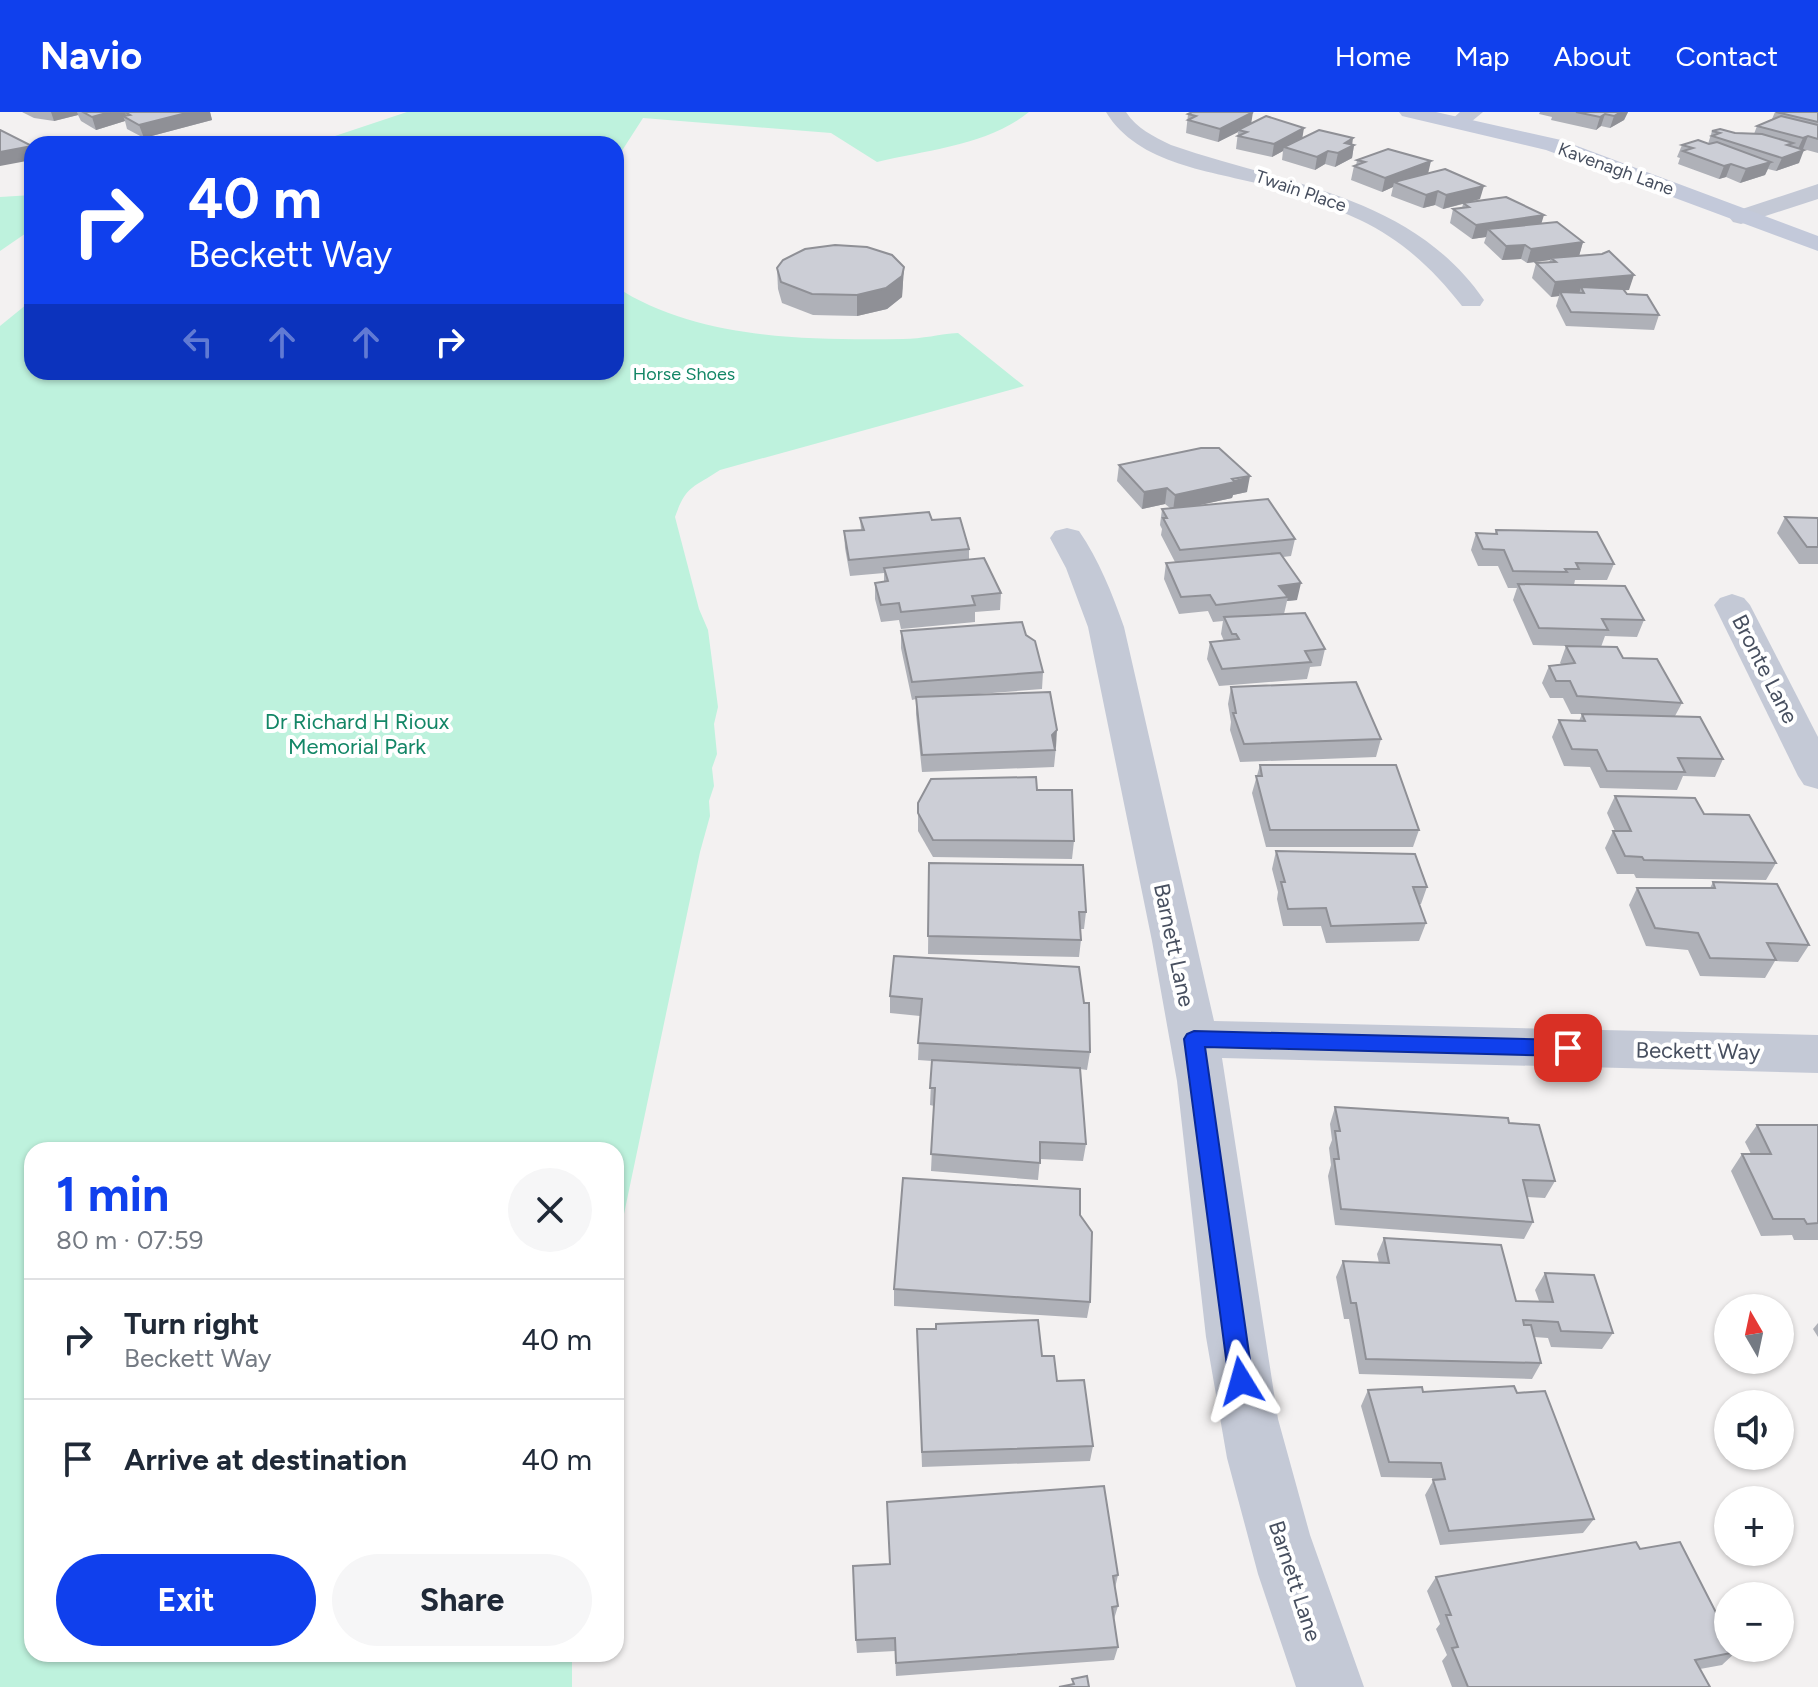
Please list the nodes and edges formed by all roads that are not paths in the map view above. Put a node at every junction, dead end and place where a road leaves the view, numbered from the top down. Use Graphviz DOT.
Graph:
graph roads {
  1 [pos="1116,112"];
  2 [pos="1409,112"];
  3 [pos="1466,117"];
  4 [pos="1818,191"];
  5 [pos="1741,217"];
  6 [pos="1818,244"];
  7 [pos="1471,300"];
  8 [pos="1067,538"];
  9 [pos="1732,605"];
  10 [pos="1818,776"];
  11 [pos="1194,1039"];
  12 [pos="1818,1054"];
  13 [pos="1330,1687"];
  1 -- 7 [label="street, Twain Place"];
  2 -- 3 [label="main road, Kavenagh Lane"];
  3 -- 5 [label="main road, Kavenagh Lane"];
  4 -- 5 [label="street"];
  5 -- 6 [label="main road, Kavenagh Lane"];
  8 -- 11 [label="street, Barnett Lane"];
  9 -- 10 [label="street, Bronte Lane"];
  11 -- 12 [label="street, Beckett Way"];
  11 -- 13 [label="street, Barnett Lane"];
}
